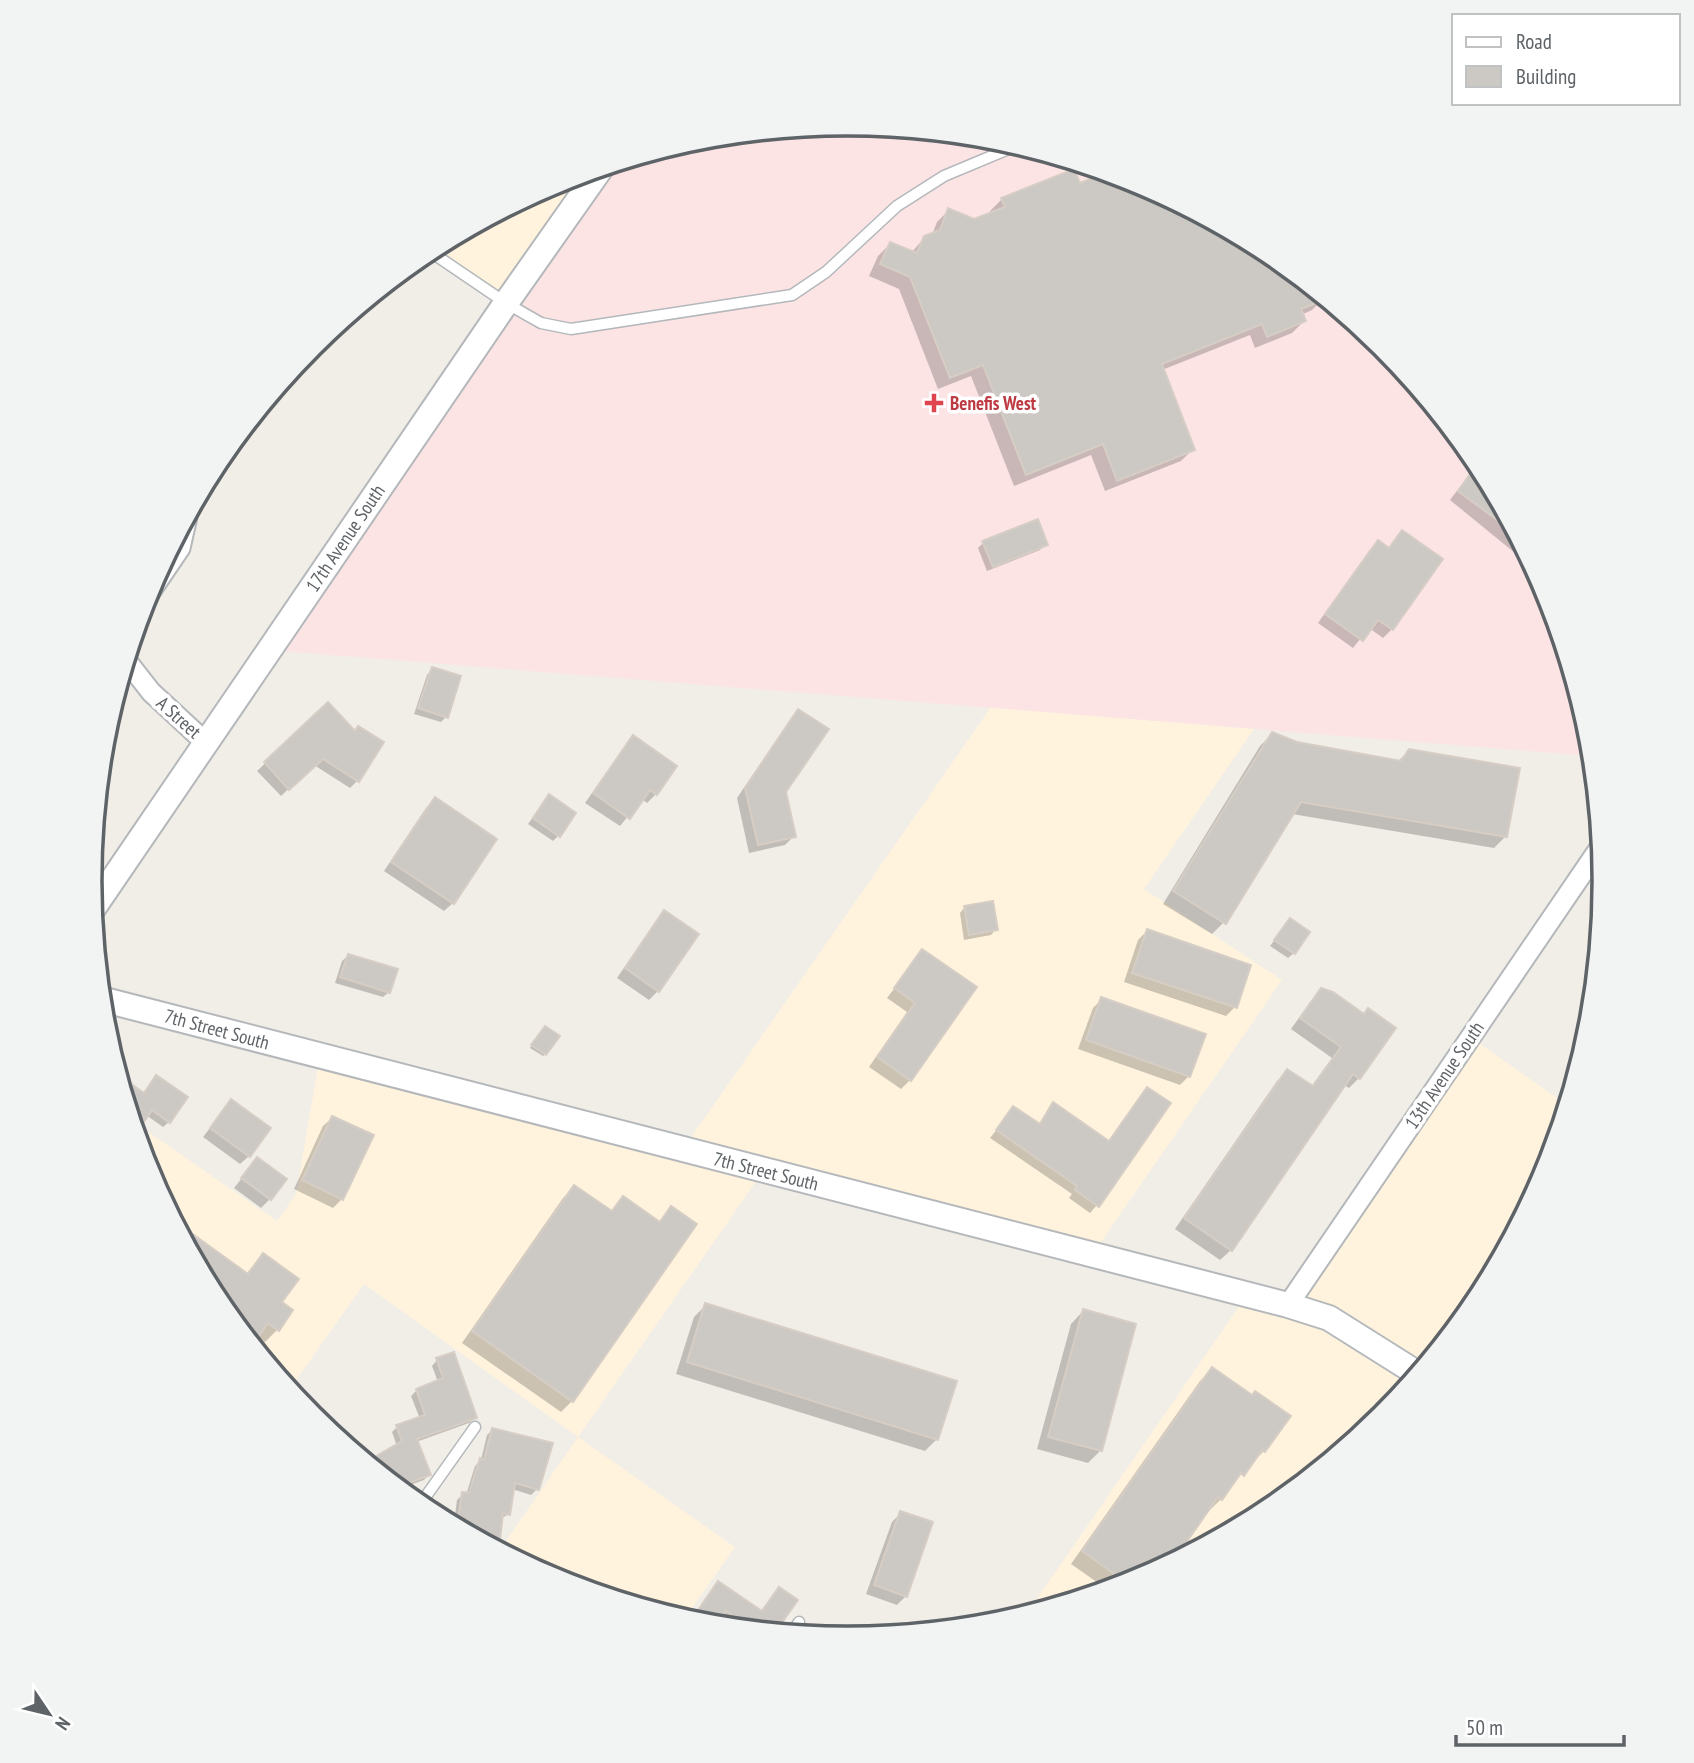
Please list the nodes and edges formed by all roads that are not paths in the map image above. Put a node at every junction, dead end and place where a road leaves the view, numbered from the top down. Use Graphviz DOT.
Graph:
graph roads {
  1 [pos="1001,152"];
  2 [pos="591,182"];
  3 [pos="440,258"];
  4 [pos="506,303"];
  5 [pos="133,669"];
  6 [pos="205,741"];
  7 [pos="1592,860"];
  8 [pos="102,895"];
  9 [pos="112,1002"];
  10 [pos="1288,1305"];
  11 [pos="1410,1369"];
  12 [pos="475,1427"];
  13 [pos="426,1496"];
  14 [pos="799,1622"];
  15 [pos="797,1625"];
  1 -- 4 [label="lane"];
  2 -- 4 [label="street, 17th Avenue South"];
  3 -- 4 [label="lane"];
  4 -- 6 [label="street, 17th Avenue South"];
  5 -- 6 [label="street, A Street"];
  6 -- 8 [label="street, 17th Avenue South"];
  7 -- 10 [label="street, 13th Avenue South"];
  9 -- 10 [label="street, 7th Street South"];
  10 -- 11 [label="street, 7th Street South"];
  12 -- 13 [label="lane"];
  14 -- 15 [label="lane"];
}
